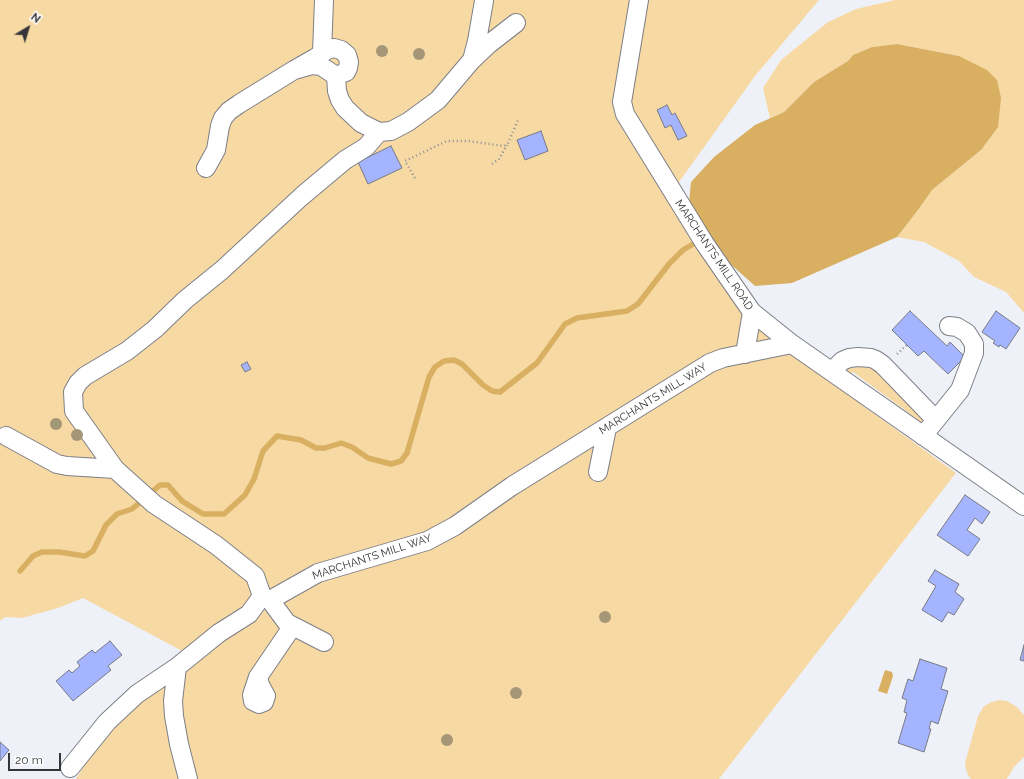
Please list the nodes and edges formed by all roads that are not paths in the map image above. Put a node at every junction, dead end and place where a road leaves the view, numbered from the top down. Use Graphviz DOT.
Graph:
graph roads {
  1 [pos="324,0"];
  2 [pos="639,0"];
  3 [pos="484,1"];
  4 [pos="516,23"];
  5 [pos="322,53"];
  6 [pos="471,61"];
  7 [pos="294,70"];
  8 [pos="336,76"];
  9 [pos="379,132"];
  10 [pos="206,168"];
  11 [pos="752,312"];
  12 [pos="949,326"];
  13 [pos="792,344"];
  14 [pos="745,354"];
  15 [pos="832,371"];
  16 [pos="936,420"];
  17 [pos="607,428"];
  18 [pos="6,436"];
  19 [pos="923,436"];
  20 [pos="115,469"];
  21 [pos="598,472"];
  22 [pos="1024,506"];
  23 [pos="266,598"];
  24 [pos="292,627"];
  25 [pos="324,642"];
  26 [pos="177,667"];
  27 [pos="258,677"];
  28 [pos="70,768"];
  29 [pos="188,779"];
  1 -- 5 [label="street"];
  2 -- 11 [label="street, MARCHANTS MILL ROAD"];
  3 -- 6 [label="street"];
  4 -- 6 [label="street"];
  5 -- 7 [label="street"];
  5 -- 8 [label="street"];
  6 -- 9 [label="street"];
  7 -- 8 [label="street"];
  7 -- 10 [label="street"];
  8 -- 9 [label="street"];
  9 -- 20 [label="street"];
  11 -- 13 [label="street, MARCHANTS MILL ROAD"];
  11 -- 14 [label="street"];
  12 -- 16 [label="street"];
  13 -- 14 [label="street, MARCHANTS MILL WAY"];
  13 -- 15 [label="street, MARCHANTS MILL ROAD"];
  14 -- 17 [label="street, MARCHANTS MILL WAY"];
  15 -- 16 [label="street"];
  15 -- 19 [label="street, MARCHANTS MILL ROAD"];
  16 -- 19 [label="street"];
  17 -- 21 [label="street"];
  17 -- 23 [label="street, MARCHANTS MILL WAY"];
  18 -- 20 [label="street"];
  19 -- 22 [label="street, MARCHANTS MILL ROAD"];
  20 -- 23 [label="street"];
  23 -- 24 [label="street"];
  23 -- 26 [label="street, MARCHANTS MILL WAY"];
  24 -- 25 [label="street"];
  24 -- 27 [label="street"];
  26 -- 28 [label="street, MARCHANTS MILL WAY"];
  26 -- 29 [label="street"];
}
